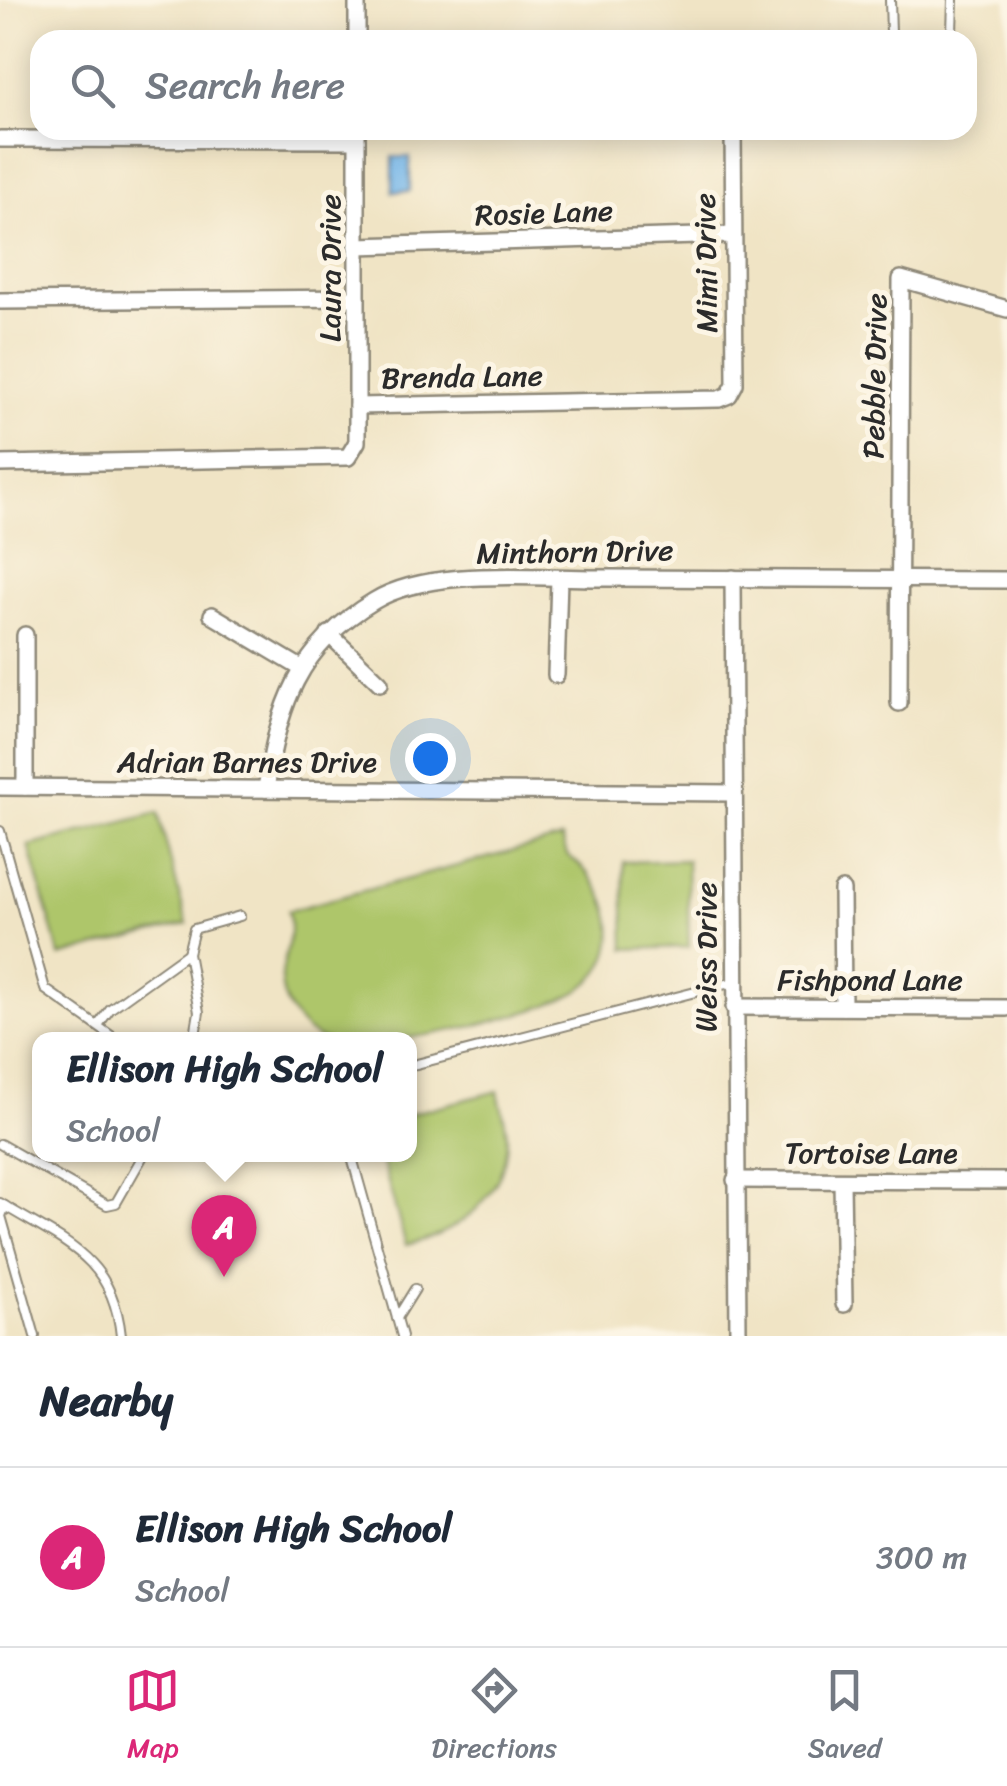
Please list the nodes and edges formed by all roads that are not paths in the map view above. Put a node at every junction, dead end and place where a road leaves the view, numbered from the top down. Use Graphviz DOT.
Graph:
graph roads {
  1 [pos="357,0"];
  2 [pos="890,0"];
  3 [pos="953,0"];
  4 [pos="357,30"];
  5 [pos="892,30"];
  6 [pos="952,30"];
  7 [pos="0,139"];
  8 [pos="30,139"];
  9 [pos="357,140"];
  10 [pos="733,140"];
  11 [pos="732,235"];
  12 [pos="357,246"];
  13 [pos="356,298"];
  14 [pos="0,301"];
  15 [pos="1007,309"];
  16 [pos="729,395"];
  17 [pos="357,406"];
  18 [pos="0,464"];
  19 [pos="559,578"];
  20 [pos="733,578"];
  21 [pos="900,580"];
  22 [pos="1007,580"];
  23 [pos="212,615"];
  24 [pos="329,634"];
  25 [pos="25,635"];
  26 [pos="301,668"];
  27 [pos="556,675"];
  28 [pos="380,684"];
  29 [pos="899,703"];
  30 [pos="0,787"];
  31 [pos="25,788"];
  32 [pos="266,790"];
  33 [pos="733,793"];
  34 [pos="0,831"];
  35 [pos="842,890"];
  36 [pos="240,916"];
  37 [pos="188,953"];
  38 [pos="734,982"];
  39 [pos="734,1007"];
  40 [pos="842,1007"];
  41 [pos="1007,1008"];
  42 [pos="99,1024"];
  43 [pos="108,1032"];
  44 [pos="196,1032"];
  45 [pos="417,1064"];
  46 [pos="0,1144"];
  47 [pos="139,1162"];
  48 [pos="353,1162"];
  49 [pos="735,1180"];
  50 [pos="842,1181"];
  51 [pos="1007,1182"];
  52 [pos="3,1204"];
  53 [pos="415,1288"];
  54 [pos="844,1304"];
  55 [pos="397,1318"];
  56 [pos="399,1335"];
  57 [pos="35,1336"];
  58 [pos="121,1336"];
  59 [pos="738,1336"];
  1 -- 4 [label="street"];
  2 -- 5 [label="lane"];
  3 -- 6 [label="lane"];
  7 -- 8 [label="street"];
  9 -- 12 [label="street, Laura Drive"];
  10 -- 11 [label="street, Mimi Drive"];
  11 -- 12 [label="street, Rosie Lane"];
  11 -- 16 [label="street, Mimi Drive"];
  12 -- 13 [label="street, Laura Drive"];
  13 -- 14 [label="street"];
  13 -- 17 [label="street, Laura Drive"];
  15 -- 21 [label="street, Pebble Drive"];
  16 -- 17 [label="street, Brenda Lane"];
  17 -- 18 [label="street, Brenda Lane"];
  19 -- 20 [label="street, Minthorn Drive"];
  19 -- 24 [label="street, Minthorn Drive"];
  19 -- 27 [label="street"];
  20 -- 21 [label="street, Minthorn Drive"];
  20 -- 33 [label="street, Weiss Drive"];
  21 -- 22 [label="street, Minthorn Drive"];
  21 -- 29 [label="street"];
  23 -- 26 [label="street"];
  24 -- 26 [label="street, Minthorn Drive"];
  24 -- 28 [label="street"];
  25 -- 31 [label="street"];
  26 -- 32 [label="street, Minthorn Drive"];
  30 -- 31 [label="street, Adrian Barnes Drive"];
  31 -- 32 [label="street, Adrian Barnes Drive"];
  32 -- 33 [label="street, Adrian Barnes Drive"];
  33 -- 38 [label="street, Weiss Drive"];
  34 -- 42 [label="lane"];
  35 -- 40 [label="street"];
  36 -- 37 [label="lane"];
  37 -- 42 [label="lane"];
  37 -- 44 [label="lane"];
  38 -- 39 [label="street, Weiss Drive"];
  38 -- 45 [label="lane"];
  39 -- 40 [label="street, Fishpond Lane"];
  39 -- 49 [label="street, Weiss Drive"];
  40 -- 41 [label="street, Fishpond Lane"];
  42 -- 43 [label="lane"];
  46 -- 47 [label="lane"];
  48 -- 55 [label="lane"];
  49 -- 50 [label="street, Tortoise Lane"];
  49 -- 59 [label="street, Weiss Drive"];
  50 -- 51 [label="street, Tortoise Lane"];
  50 -- 54 [label="street"];
  52 -- 57 [label="lane"];
  52 -- 58 [label="lane"];
  53 -- 55 [label="lane"];
  55 -- 56 [label="lane"];
}
